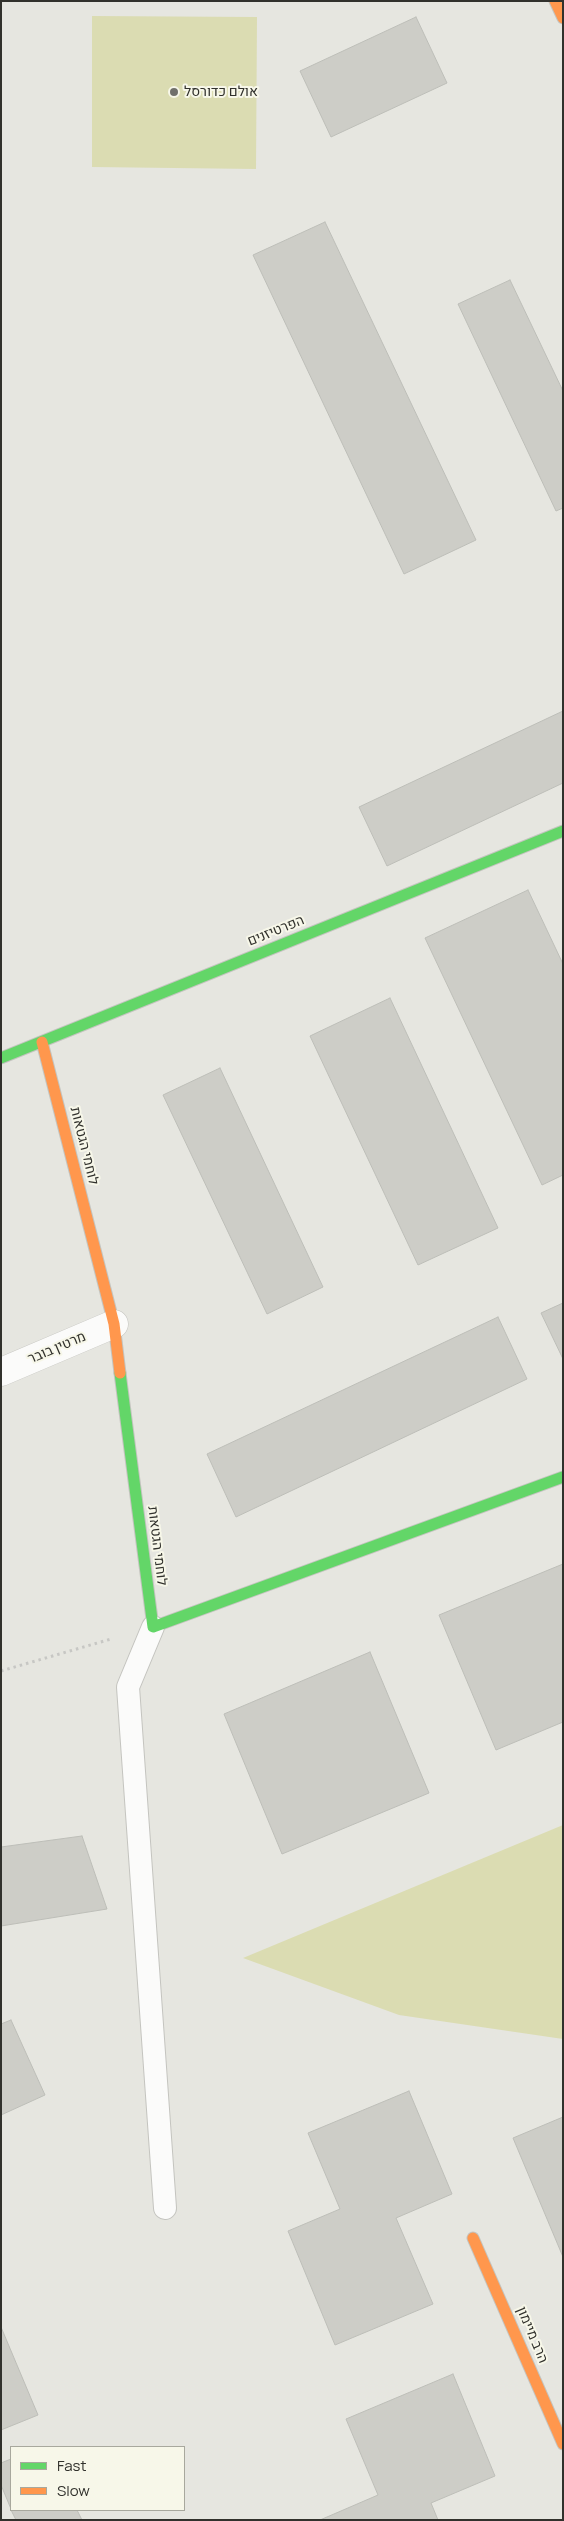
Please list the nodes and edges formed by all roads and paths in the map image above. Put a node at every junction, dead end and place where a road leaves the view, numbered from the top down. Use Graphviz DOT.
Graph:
graph roads {
  1 [pos="555,1"];
  2 [pos="563,18"];
  3 [pos="563,832"];
  4 [pos="42,1042"];
  5 [pos="1,1058"];
  6 [pos="114,1324"];
  7 [pos="1,1372"];
  8 [pos="563,1477"];
  9 [pos="152,1627"];
  10 [pos="1,1672"];
  11 [pos="165,2208"];
  12 [pos="473,2238"];
  13 [pos="563,2444"];
  1 -- 2 [label="street"];
  3 -- 4 [label="street, הפרטיזנים"];
  4 -- 5 [label="street, הפרטיזנים"];
  4 -- 6 [label="street, לוחמי הגטאות"];
  6 -- 7 [label="street, מרטין בובר"];
  6 -- 9 [label="street, לוחמי הגטאות"];
  8 -- 9 [label="street"];
  9 -- 10 [label="path"];
  9 -- 11 [label="lane"];
  12 -- 13 [label="street, הרב מיימון"];
}
